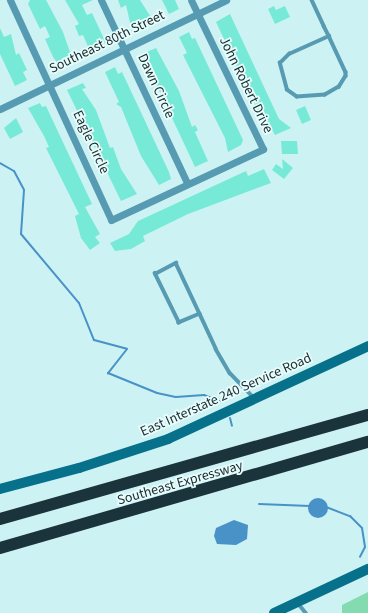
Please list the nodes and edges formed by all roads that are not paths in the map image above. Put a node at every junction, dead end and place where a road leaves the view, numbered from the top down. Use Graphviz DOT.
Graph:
graph roads {
  1 [pos="10,0"];
  2 [pos="101,0"];
  3 [pos="191,0"];
  4 [pos="226,0"];
  5 [pos="312,0"];
  6 [pos="198,13"];
  7 [pos="329,36"];
  8 [pos="124,48"];
  9 [pos="49,84"];
  10 [pos="0,109"];
  11 [pos="187,183"];
  12 [pos="200,314"];
  13 [pos="368,346"];
  14 [pos="255,399"];
  15 [pos="368,410"];
  16 [pos="368,415"];
  17 [pos="339,424"];
  18 [pos="368,442"];
  19 [pos="0,489"];
  20 [pos="0,519"];
  21 [pos="0,548"];
  22 [pos="368,569"];
  23 [pos="298,602"];
  24 [pos="274,613"];
  25 [pos="306,613"];
  1 -- 9 [label="street, Eagle Circle"];
  2 -- 8 [label="street, Dawn Circle"];
  3 -- 6 [label="street, John Robert Drive"];
  4 -- 6 [label="street, Southeast 80th Street"];
  5 -- 7 [label="lane"];
  6 -- 8 [label="street, Southeast 80th Street"];
  6 -- 11 [label="street, John Robert Drive"];
  7 -- 7 [label="lane"];
  8 -- 9 [label="street, Southeast 80th Street"];
  8 -- 11 [label="street, Dawn Circle"];
  9 -- 10 [label="street, Southeast 80th Street"];
  9 -- 11 [label="street, Eagle Circle"];
  12 -- 12 [label="lane"];
  12 -- 14 [label="lane"];
  13 -- 14 [label="street, East Interstate 240 Service Road"];
  14 -- 19 [label="street, East Interstate 240 Service Road"];
  15 -- 17 [label="highway"];
  16 -- 17 [label="highway, Southeast Expressway"];
  17 -- 20 [label="highway, Southeast Expressway"];
  18 -- 21 [label="highway, Southeast Expressway"];
  22 -- 23 [label="street"];
  23 -- 24 [label="street"];
  23 -- 25 [label="lane"];
}
